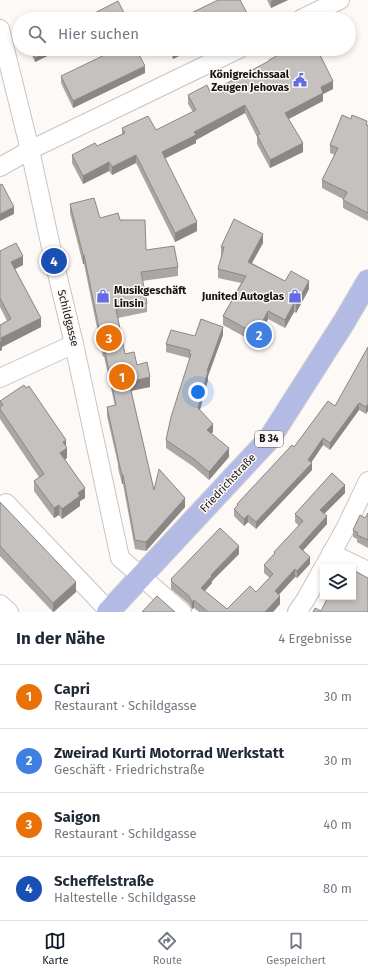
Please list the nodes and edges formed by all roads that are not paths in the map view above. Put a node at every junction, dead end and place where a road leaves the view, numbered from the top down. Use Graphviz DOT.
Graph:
graph roads {
  1 [pos="340,0"];
  2 [pos="315,12"];
  3 [pos="0,29"];
  4 [pos="225,56"];
  5 [pos="30,150"];
  6 [pos="0,167"];
  7 [pos="368,281"];
  8 [pos="74,344"];
  9 [pos="0,378"];
  10 [pos="368,481"];
  11 [pos="6,502"];
  12 [pos="326,563"];
  13 [pos="368,571"];
  14 [pos="141,576"];
  15 [pos="0,604"];
  16 [pos="109,611"];
  17 [pos="9,612"];
  18 [pos="182,612"];
  19 [pos="297,612"];
  1 -- 2 [label="street"];
  3 -- 5 [label="street, Schildgasse"];
  4 -- 5 [label="street"];
  5 -- 6 [label="street"];
  5 -- 8 [label="street, Schildgasse"];
  7 -- 14 [label="main road, Friedrichstraße / B 34"];
  8 -- 9 [label="street"];
  8 -- 14 [label="street, Schildgasse"];
  10 -- 12 [label="street"];
  11 -- 16 [label="street"];
  12 -- 13 [label="street"];
  12 -- 19 [label="street"];
  14 -- 16 [label="main road, Friedrichstraße / B 34"];
  14 -- 18 [label="street, Schildgasse"];
  15 -- 17 [label="street"];
}
